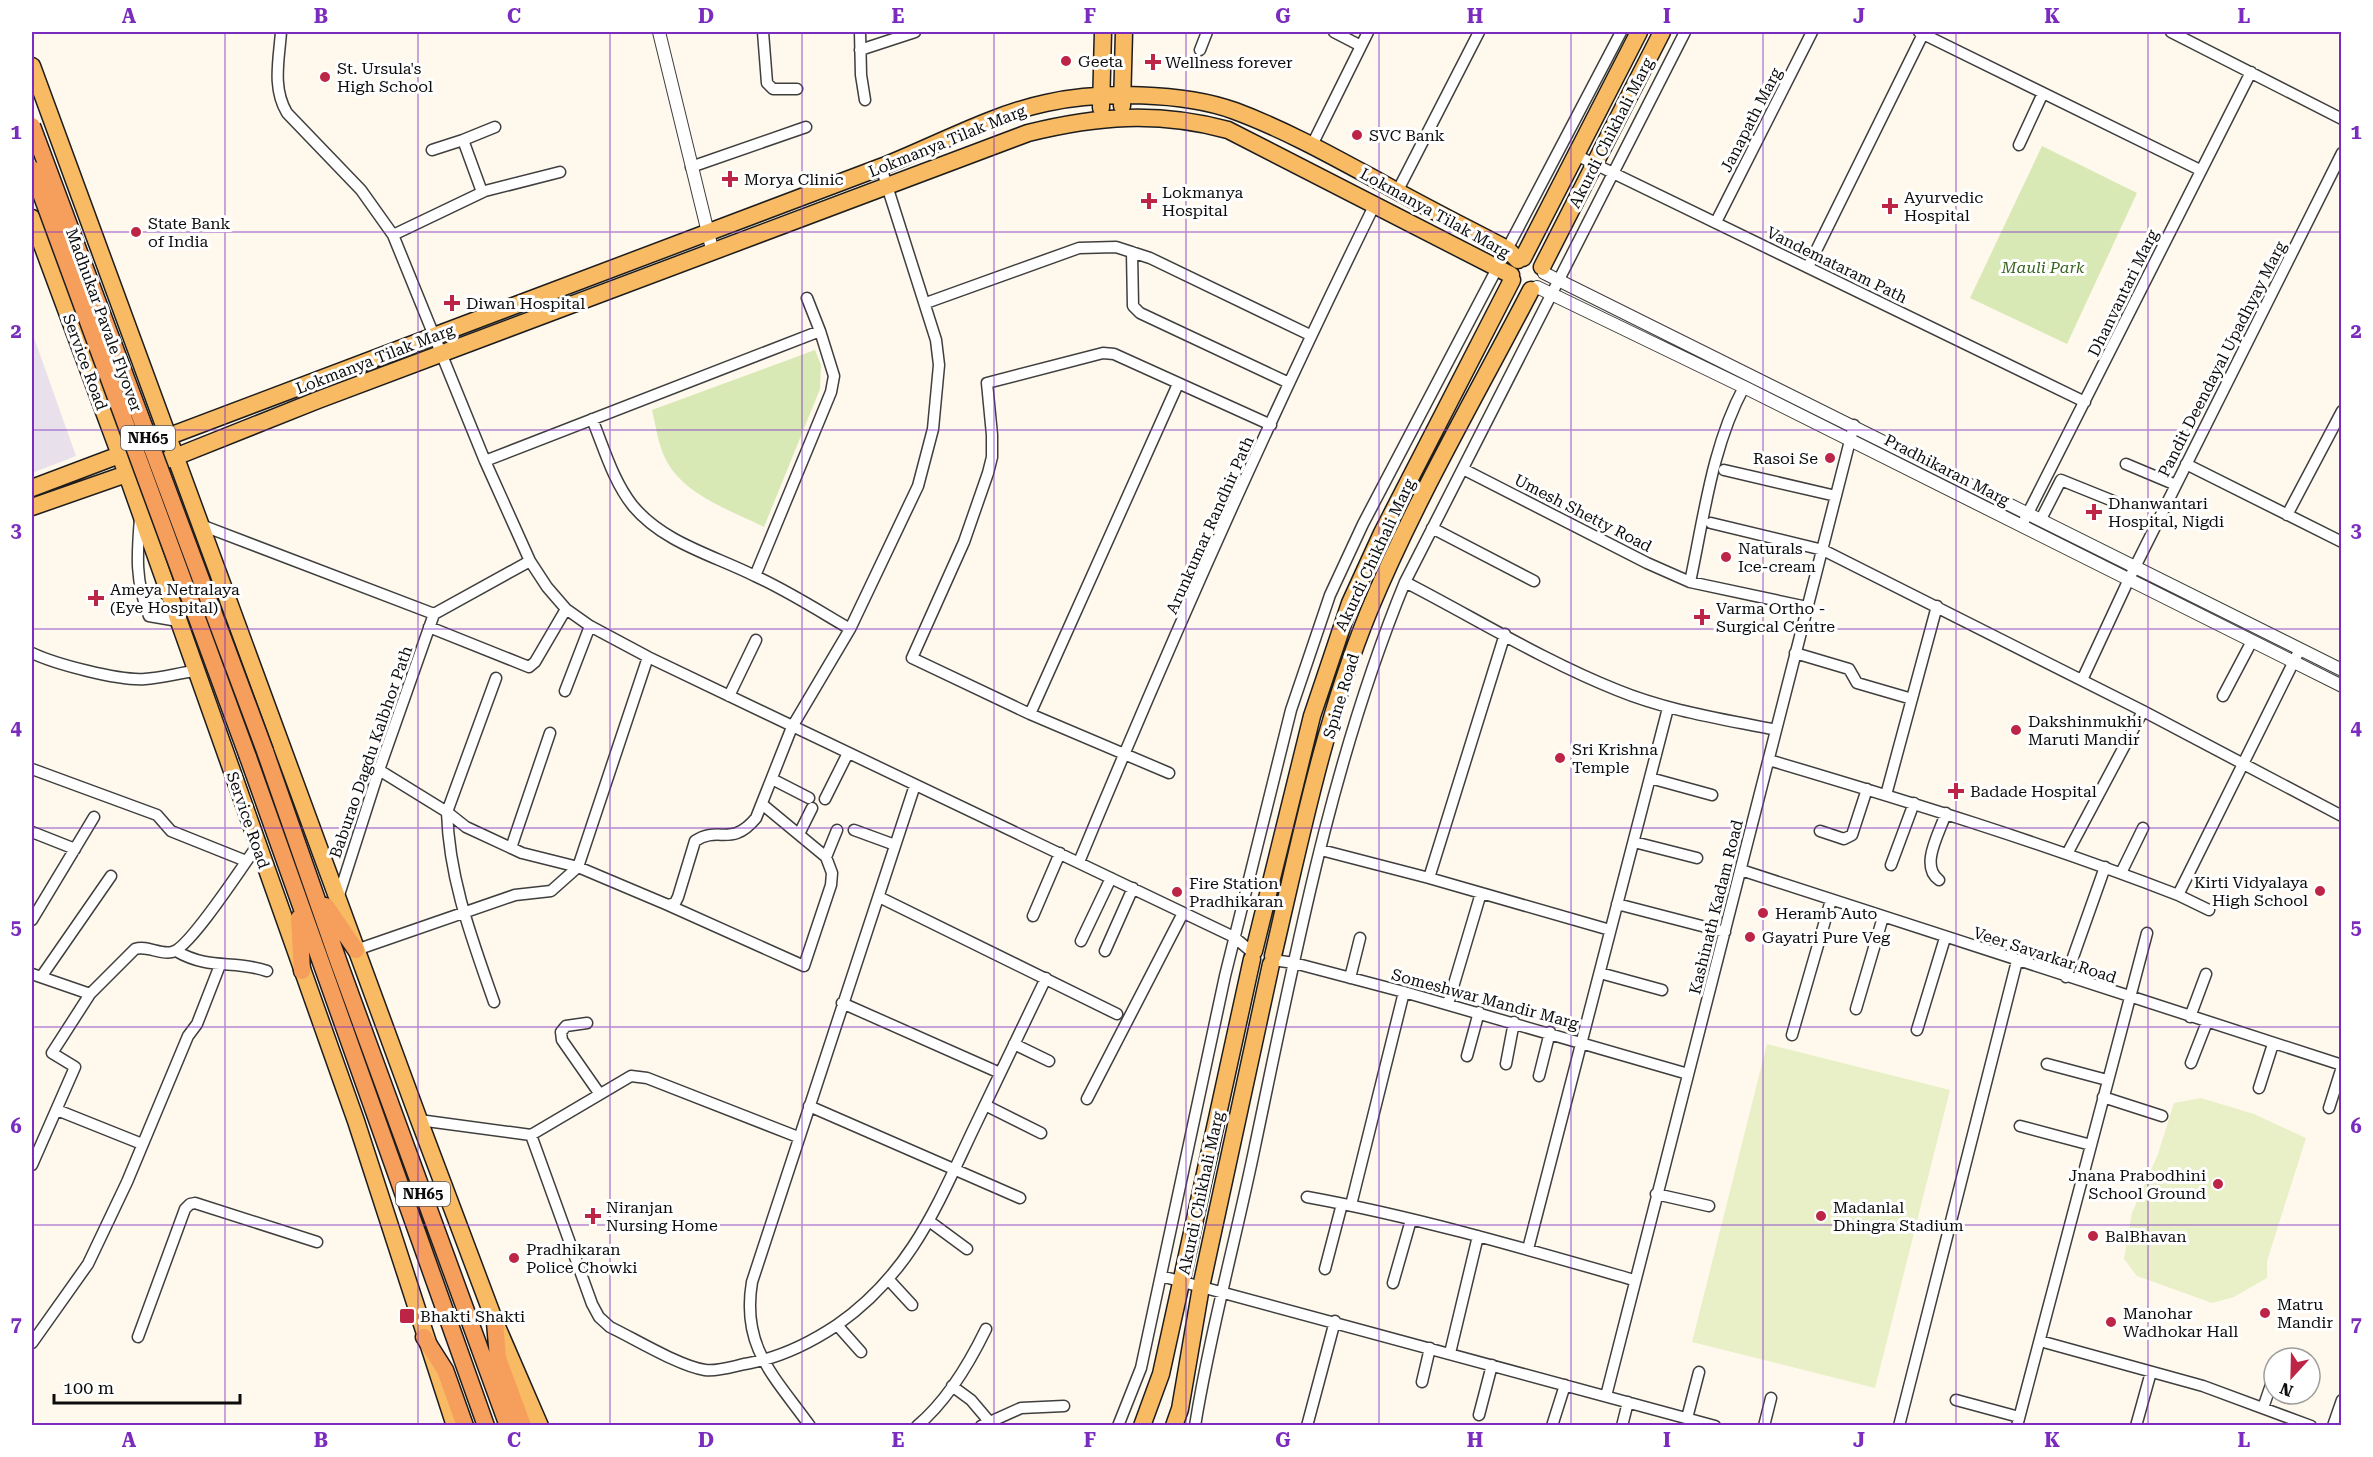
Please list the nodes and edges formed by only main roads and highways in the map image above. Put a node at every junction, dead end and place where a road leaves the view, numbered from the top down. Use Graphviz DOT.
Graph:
graph roads {
  1 [pos="1104,32"];
  2 [pos="1124,32"];
  3 [pos="1639,32"];
  4 [pos="1662,32"];
  5 [pos="32,66"];
  6 [pos="1102,97"];
  7 [pos="1122,97"];
  8 [pos="1122,117"];
  9 [pos="1101,118"];
  10 [pos="32,126"];
  11 [pos="32,169"];
  12 [pos="32,218"];
  13 [pos="1512,265"];
  14 [pos="1544,282"];
  15 [pos="311,384"];
  16 [pos="318,400"];
  17 [pos="167,437"];
  18 [pos="120,455"];
  19 [pos="175,457"];
  20 [pos="126,475"];
  21 [pos="32,488"];
  22 [pos="32,507"];
  23 [pos="315,891"];
  24 [pos="298,898"];
  25 [pos="356,950"];
  26 [pos="1253,954"];
  27 [pos="1272,960"];
  28 [pos="302,971"];
  29 [pos="495,1322"];
  30 [pos="424,1337"];
  31 [pos="455,1425"];
  32 [pos="465,1425"];
  33 [pos="486,1425"];
  34 [pos="508,1425"];
  35 [pos="523,1425"];
  36 [pos="540,1425"];
  37 [pos="1142,1425"];
  38 [pos="1174,1425"];
  1 -- 6 [label="main road"];
  2 -- 7 [label="main road"];
  3 -- 13 [label="main road, Akurdi Chikhali Marg"];
  4 -- 14 [label="main road, Akurdi Chikhali Marg"];
  5 -- 17 [label="main road"];
  6 -- 7 [label="main road, Lokmanya Tilak Marg"];
  6 -- 9 [label="main road"];
  6 -- 15 [label="main road, Lokmanya Tilak Marg"];
  7 -- 8 [label="main road"];
  7 -- 13 [label="main road, Lokmanya Tilak Marg"];
  8 -- 9 [label="main road, Lokmanya Tilak Marg"];
  8 -- 13 [label="main road, Lokmanya Tilak Marg"];
  9 -- 16 [label="main road, Lokmanya Tilak Marg"];
  10 -- 23 [label="highway, Madhukar Pavale Flyover / NH65, bridge"];
  11 -- 24 [label="highway, Madhukar Pavale Flyover / NH65, bridge"];
  12 -- 18 [label="main road, Service Road"];
  13 -- 14 [label="main road"];
  13 -- 14 [label="main road"];
  13 -- 26 [label="main road, Akurdi Chikhali Marg"];
  14 -- 27 [label="main road, Spine Road"];
  15 -- 16 [label="main road"];
  15 -- 17 [label="main road, Lokmanya Tilak Marg"];
  16 -- 19 [label="main road, Lokmanya Tilak Marg"];
  17 -- 18 [label="main road, Lokmanya Tilak Marg"];
  17 -- 19 [label="main road"];
  18 -- 20 [label="main road, Service Road"];
  18 -- 21 [label="main road, Lokmanya Tilak Marg"];
  19 -- 20 [label="main road, Lokmanya Tilak Marg"];
  19 -- 25 [label="main road"];
  20 -- 22 [label="main road, Lokmanya Tilak Marg"];
  20 -- 28 [label="main road, Service Road"];
  23 -- 25 [label="highway"];
  23 -- 34 [label="highway, NH65"];
  24 -- 28 [label="highway"];
  24 -- 33 [label="highway, NH65"];
  25 -- 29 [label="main road"];
  26 -- 27 [label="main road"];
  26 -- 37 [label="main road, Akurdi Chikhali Marg"];
  27 -- 38 [label="main road, Akurdi Chikhali Marg"];
  28 -- 30 [label="main road, Service Road"];
  29 -- 35 [label="highway"];
  29 -- 36 [label="main road"];
  30 -- 31 [label="main road, Service Road"];
  30 -- 32 [label="highway"];
}
